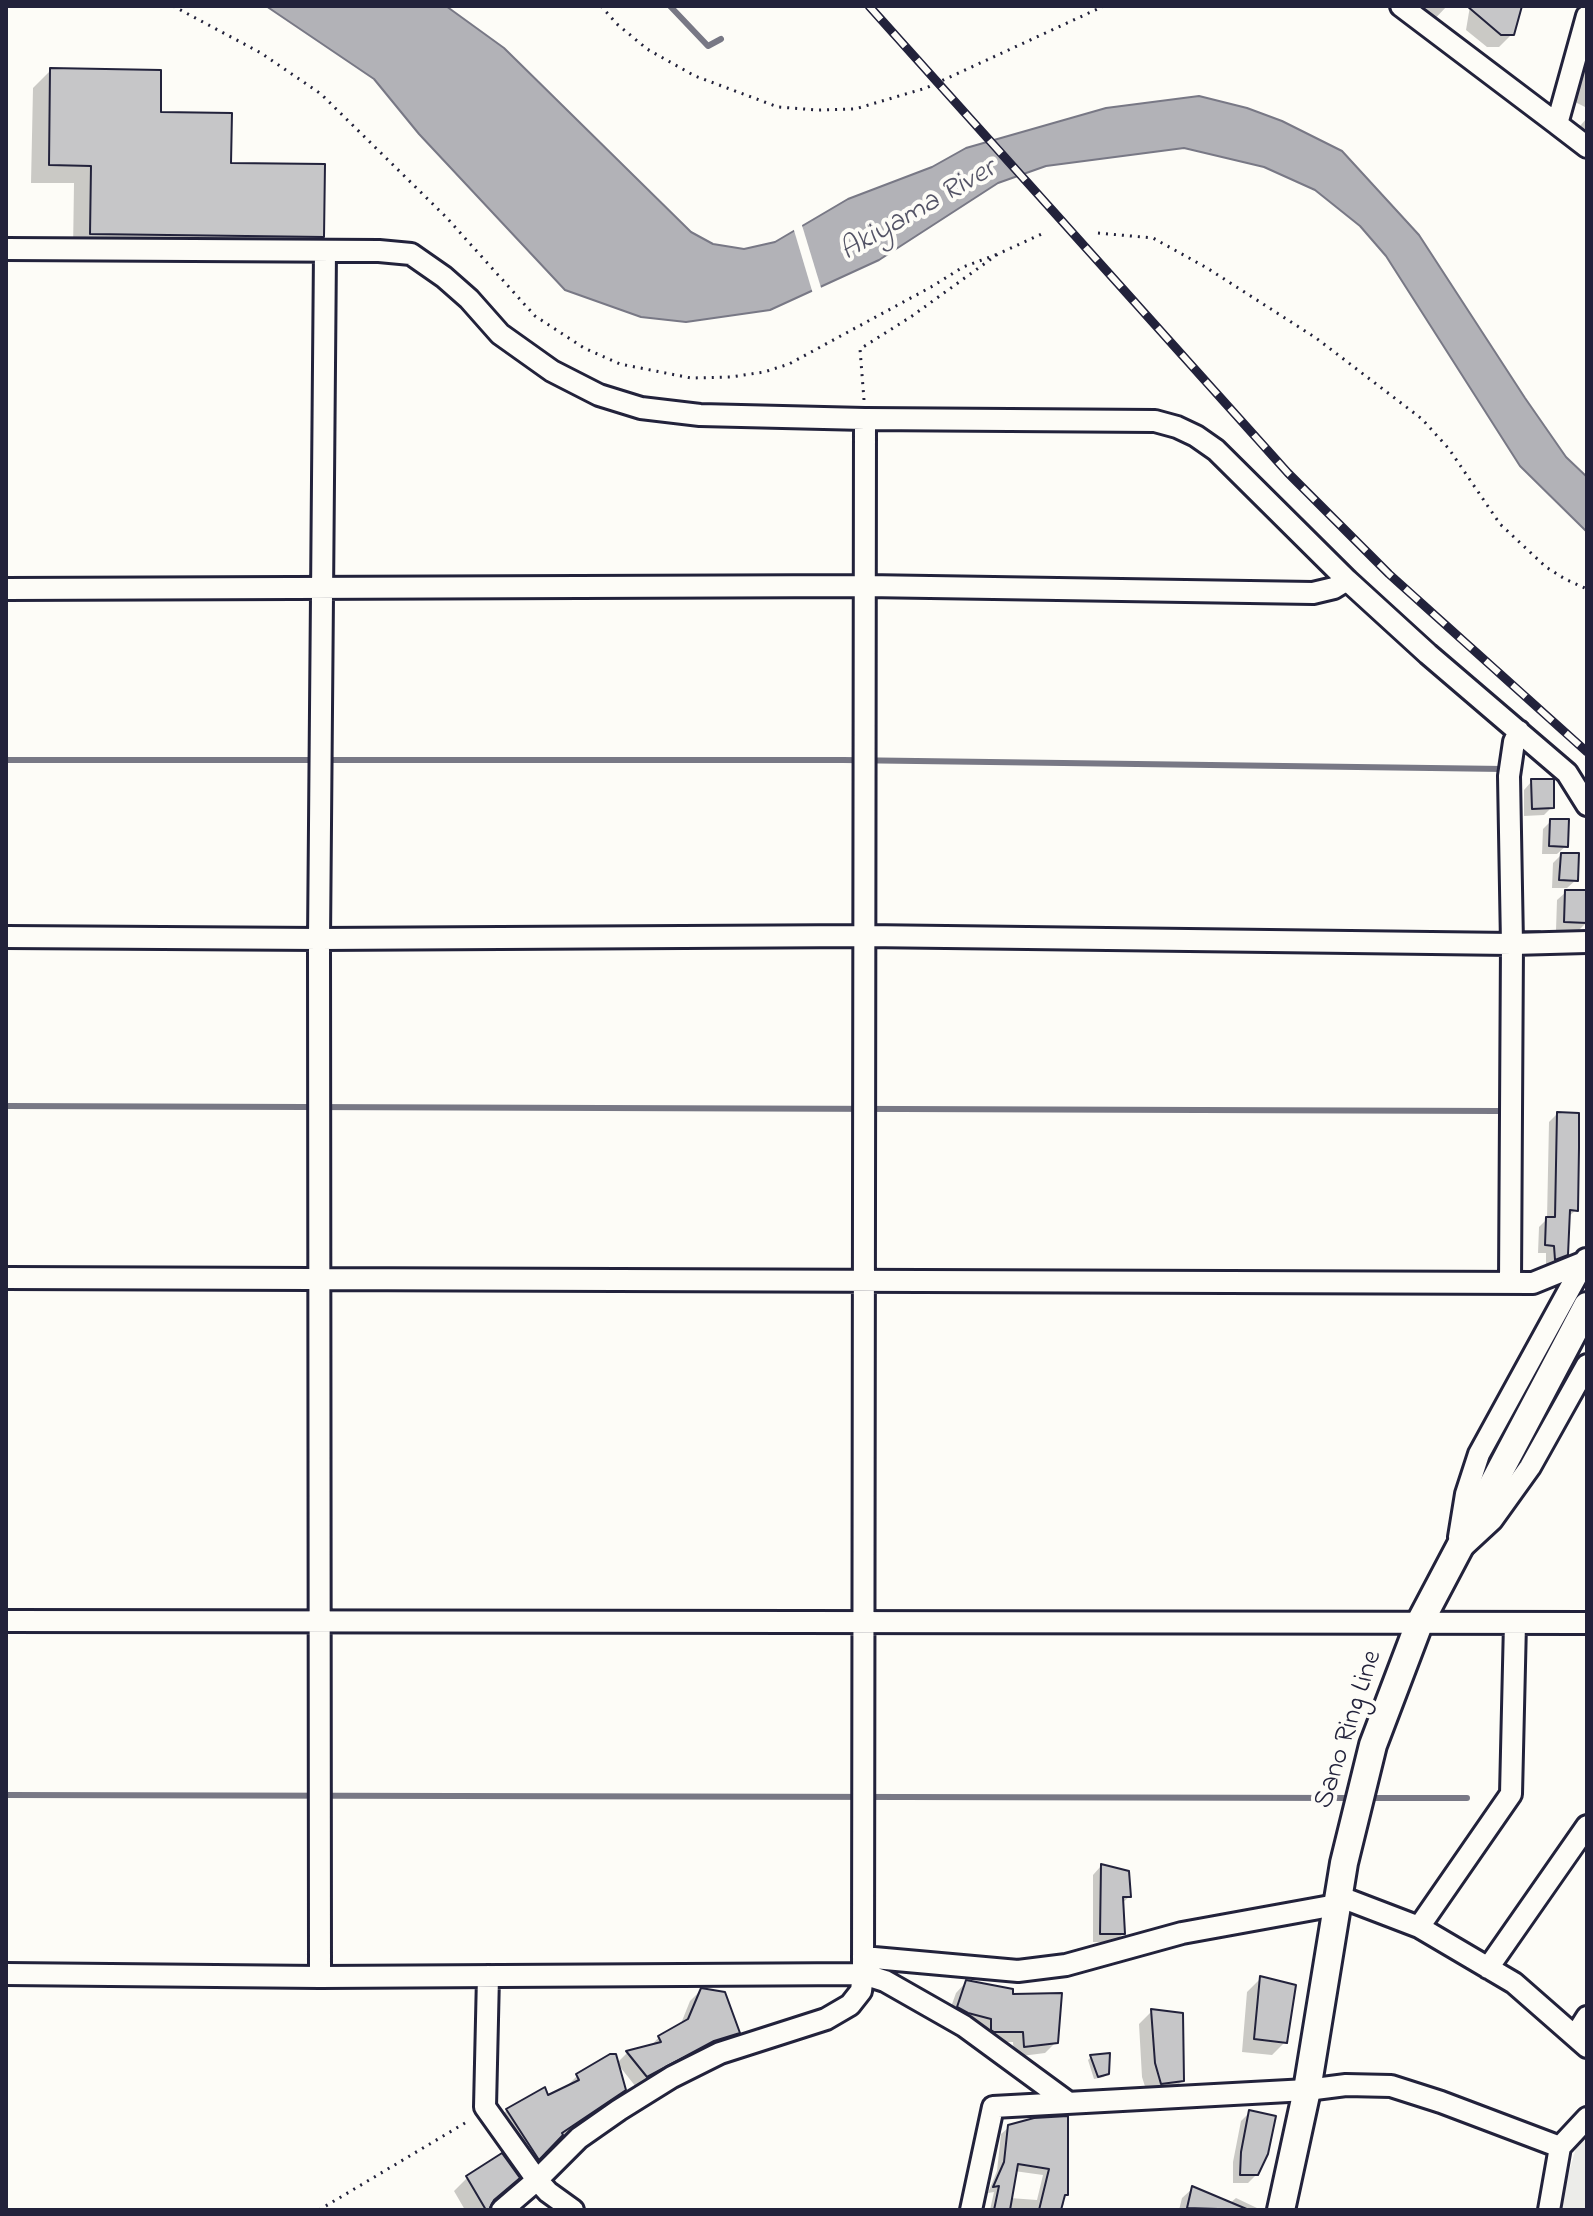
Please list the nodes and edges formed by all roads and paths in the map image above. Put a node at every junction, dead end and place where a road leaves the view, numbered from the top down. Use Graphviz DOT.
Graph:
graph roads {
  1 [pos="173,6"];
  2 [pos="601,6"];
  3 [pos="1104,6"];
  4 [pos="1401,6"];
  5 [pos="1587,16"];
  6 [pos="1557,124"];
  7 [pos="1587,147"];
  8 [pos="1046,232"];
  9 [pos="1098,233"];
  10 [pos="6,249"];
  11 [pos="325,251"];
  12 [pos="998,254"];
  13 [pos="865,419"];
  14 [pos="1347,580"];
  15 [pos="866,586"];
  16 [pos="323,587"];
  17 [pos="6,589"];
  18 [pos="1587,589"];
  19 [pos="1519,731"];
  20 [pos="1587,805"];
  21 [pos="865,936"];
  22 [pos="6,937"];
  23 [pos="319,939"];
  24 [pos="1587,942"];
  25 [pos="1512,944"];
  26 [pos="1586,1260"];
  27 [pos="6,1278"];
  28 [pos="320,1278"];
  29 [pos="862,1279"];
  30 [pos="1510,1282"];
  31 [pos="1587,1306"];
  32 [pos="1587,1365"];
  33 [pos="1456,1553"];
  34 [pos="6,1621"];
  35 [pos="320,1621"];
  36 [pos="863,1622"];
  37 [pos="1515,1623"];
  38 [pos="1587,1623"];
  39 [pos="1419,1624"];
  40 [pos="1587,1826"];
  41 [pos="1337,1900"];
  42 [pos="1419,1927"];
  43 [pos="863,1965"];
  44 [pos="1488,1968"];
  45 [pos="6,1974"];
  46 [pos="488,1976"];
  47 [pos="320,1977"];
  48 [pos="1587,2017"];
  49 [pos="1581,2042"];
  50 [pos="1307,2090"];
  51 [pos="1069,2103"];
  52 [pos="485,2107"];
  53 [pos="1587,2118"];
  54 [pos="1560,2147"];
  55 [pos="537,2180"];
  56 [pos="319,2210"];
  57 [pos="502,2210"];
  58 [pos="573,2210"];
  59 [pos="971,2210"];
  60 [pos="1281,2210"];
  61 [pos="1549,2210"];
  1 -- 12 [label="path"];
  2 -- 3 [label="path"];
  4 -- 6 [label="street"];
  5 -- 6 [label="street"];
  6 -- 7 [label="street"];
  8 -- 12 [label="path"];
  9 -- 18 [label="path"];
  10 -- 11 [label="street"];
  11 -- 13 [label="street"];
  11 -- 16 [label="street"];
  12 -- 13 [label="path"];
  13 -- 14 [label="street"];
  13 -- 15 [label="street"];
  14 -- 15 [label="street"];
  14 -- 19 [label="street"];
  15 -- 16 [label="street"];
  15 -- 21 [label="street"];
  16 -- 17 [label="street"];
  16 -- 23 [label="street"];
  19 -- 20 [label="street"];
  19 -- 25 [label="street"];
  21 -- 23 [label="street"];
  21 -- 25 [label="street"];
  21 -- 29 [label="street"];
  22 -- 23 [label="street"];
  23 -- 28 [label="street"];
  24 -- 25 [label="street"];
  25 -- 30 [label="street"];
  26 -- 30 [label="street"];
  26 -- 33 [label="street"];
  27 -- 28 [label="street"];
  28 -- 29 [label="street"];
  28 -- 35 [label="street"];
  29 -- 30 [label="street"];
  29 -- 36 [label="street"];
  31 -- 33 [label="main road, Sano Ring Line"];
  32 -- 33 [label="street"];
  33 -- 39 [label="main road, Sano Ring Line"];
  34 -- 35 [label="street"];
  35 -- 36 [label="street"];
  35 -- 47 [label="street"];
  36 -- 39 [label="street"];
  36 -- 43 [label="street"];
  37 -- 38 [label="street"];
  37 -- 39 [label="street"];
  37 -- 42 [label="street"];
  39 -- 41 [label="main road, Sano Ring Line"];
  40 -- 44 [label="street"];
  41 -- 42 [label="street"];
  41 -- 43 [label="street"];
  41 -- 50 [label="main road, Sano Ring Line"];
  42 -- 44 [label="street"];
  43 -- 46 [label="street"];
  43 -- 51 [label="street"];
  43 -- 55 [label="street"];
  44 -- 49 [label="street"];
  45 -- 47 [label="street"];
  46 -- 47 [label="street"];
  46 -- 52 [label="street"];
  48 -- 49 [label="street"];
  50 -- 51 [label="street"];
  50 -- 54 [label="street"];
  50 -- 60 [label="main road, Sano Ring Line"];
  51 -- 59 [label="street"];
  52 -- 55 [label="street"];
  52 -- 56 [label="path"];
  53 -- 54 [label="street"];
  54 -- 61 [label="street"];
  55 -- 57 [label="street"];
  55 -- 58 [label="street"];
}
